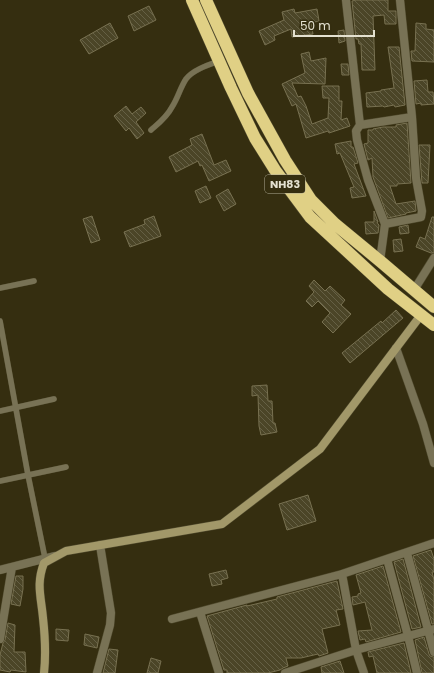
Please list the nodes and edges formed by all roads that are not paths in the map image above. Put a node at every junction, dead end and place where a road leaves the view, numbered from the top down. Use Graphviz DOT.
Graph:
graph roads {
  1 [pos="192,0"];
  2 [pos="206,0"];
  3 [pos="346,0"];
  4 [pos="400,0"];
  5 [pos="218,61"];
  6 [pos="412,117"];
  7 [pos="360,125"];
  8 [pos="151,130"];
  9 [pos="385,224"];
  10 [pos="434,258"];
  11 [pos="380,261"];
  12 [pos="34,282"];
  13 [pos="0,288"];
  14 [pos="414,290"];
  15 [pos="434,307"];
  16 [pos="421,315"];
  17 [pos="0,321"];
  18 [pos="434,325"];
  19 [pos="396,348"];
  20 [pos="3,350"];
  21 [pos="54,399"];
  22 [pos="16,407"];
  23 [pos="0,410"];
  24 [pos="434,464"];
  25 [pos="66,467"];
  26 [pos="28,475"];
  27 [pos="0,481"];
  28 [pos="434,543"];
  29 [pos="100,545"];
  30 [pos="407,553"];
  31 [pos="60,555"];
  32 [pos="45,558"];
  33 [pos="387,559"];
  34 [pos="12,567"];
  35 [pos="0,570"];
  36 [pos="342,574"];
  37 [pos="200,612"];
  38 [pos="172,619"];
  39 [pos="431,630"];
  40 [pos="408,636"];
  41 [pos="0,639"];
  42 [pos="356,650"];
  43 [pos="434,652"];
  44 [pos="44,673"];
  45 [pos="97,673"];
  46 [pos="219,673"];
  47 [pos="285,673"];
  48 [pos="364,673"];
  49 [pos="417,673"];
  1 -- 5 [label="highway, NH83"];
  2 -- 11 [label="highway"];
  3 -- 7 [label="street"];
  4 -- 6 [label="street"];
  5 -- 8 [label="lane"];
  5 -- 16 [label="highway, NH83"];
  6 -- 7 [label="street"];
  6 -- 9 [label="street"];
  7 -- 9 [label="street"];
  9 -- 11 [label="street"];
  10 -- 14 [label="street"];
  11 -- 14 [label="highway"];
  12 -- 13 [label="lane"];
  14 -- 15 [label="highway"];
  16 -- 18 [label="highway, NH83"];
  16 -- 19 [label="street"];
  17 -- 20 [label="lane"];
  19 -- 24 [label="street"];
  19 -- 29 [label="street"];
  20 -- 22 [label="lane"];
  21 -- 22 [label="lane"];
  22 -- 23 [label="lane"];
  22 -- 26 [label="lane"];
  25 -- 26 [label="lane"];
  26 -- 27 [label="lane"];
  26 -- 32 [label="lane"];
  28 -- 30 [label="street"];
  29 -- 31 [label="street"];
  29 -- 45 [label="street"];
  30 -- 33 [label="street"];
  30 -- 39 [label="street"];
  31 -- 32 [label="street"];
  31 -- 44 [label="street"];
  32 -- 34 [label="street"];
  33 -- 36 [label="street"];
  33 -- 40 [label="street"];
  34 -- 35 [label="street"];
  34 -- 41 [label="street"];
  36 -- 37 [label="street"];
  36 -- 42 [label="street"];
  37 -- 38 [label="street"];
  37 -- 46 [label="street"];
  39 -- 40 [label="street"];
  39 -- 43 [label="street"];
  40 -- 42 [label="street"];
  40 -- 49 [label="street"];
  42 -- 47 [label="street"];
  42 -- 48 [label="street"];
}
